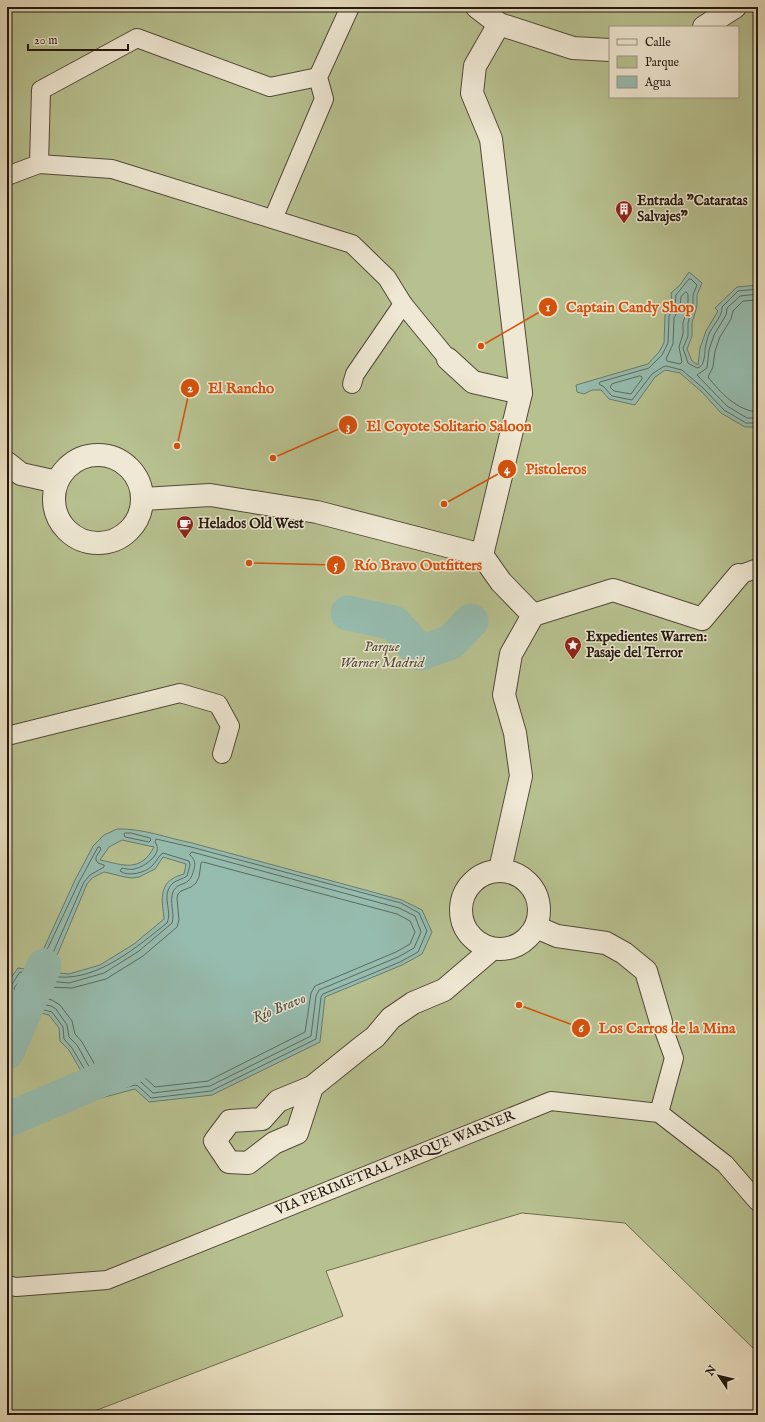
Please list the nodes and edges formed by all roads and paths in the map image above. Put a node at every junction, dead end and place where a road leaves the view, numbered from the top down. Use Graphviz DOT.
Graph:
graph roads {
  1 [pos="350,7"];
  2 [pos="477,7"];
  3 [pos="735,7"];
  4 [pos="499,24"];
  5 [pos="706,26"];
  6 [pos="609,50"];
  7 [pos="318,77"];
  8 [pos="38,164"];
  9 [pos="7,176"];
  10 [pos="273,219"];
  11 [pos="403,304"];
  12 [pos="448,358"];
  13 [pos="352,384"];
  14 [pos="521,393"];
  15 [pos="7,463"];
  16 [pos="57,482"];
  17 [pos="143,499"];
  18 [pos="482,555"];
  19 [pos="749,571"];
  20 [pos="532,615"];
  21 [pos="7,736"];
  22 [pos="222,754"];
  23 [pos="500,870"];
  24 [pos="536,926"];
  25 [pos="492,949"];
  26 [pos="661,1022"];
  27 [pos="312,1087"];
  28 [pos="256,1111"];
  29 [pos="659,1113"];
  30 [pos="274,1143"];
  31 [pos="758,1202"];
  32 [pos="7,1285"];
  1 -- 7 [label="lane"];
  2 -- 4 [label="street"];
  3 -- 5 [label="street"];
  4 -- 6 [label="street"];
  4 -- 14 [label="street"];
  7 -- 8 [label="lane"];
  7 -- 10 [label="lane"];
  8 -- 9 [label="lane"];
  8 -- 10 [label="lane"];
  10 -- 11 [label="lane"];
  11 -- 12 [label="lane"];
  11 -- 13 [label="lane"];
  12 -- 14 [label="street"];
  14 -- 18 [label="street"];
  15 -- 16 [label="street"];
  16 -- 17 [label="street"];
  16 -- 17 [label="street"];
  17 -- 18 [label="street"];
  18 -- 20 [label="street"];
  19 -- 20 [label="street"];
  20 -- 23 [label="street"];
  21 -- 22 [label="lane"];
  23 -- 24 [label="street"];
  23 -- 25 [label="street"];
  24 -- 25 [label="street"];
  24 -- 26 [label="street"];
  25 -- 27 [label="street"];
  26 -- 29 [label="lane"];
  27 -- 28 [label="street"];
  27 -- 30 [label="street"];
  28 -- 30 [label="street"];
  28 -- 30 [label="street"];
  29 -- 31 [label="lane"];
  29 -- 32 [label="lane, VIA PERIMETRAL PARQUE WARNER"];
}
